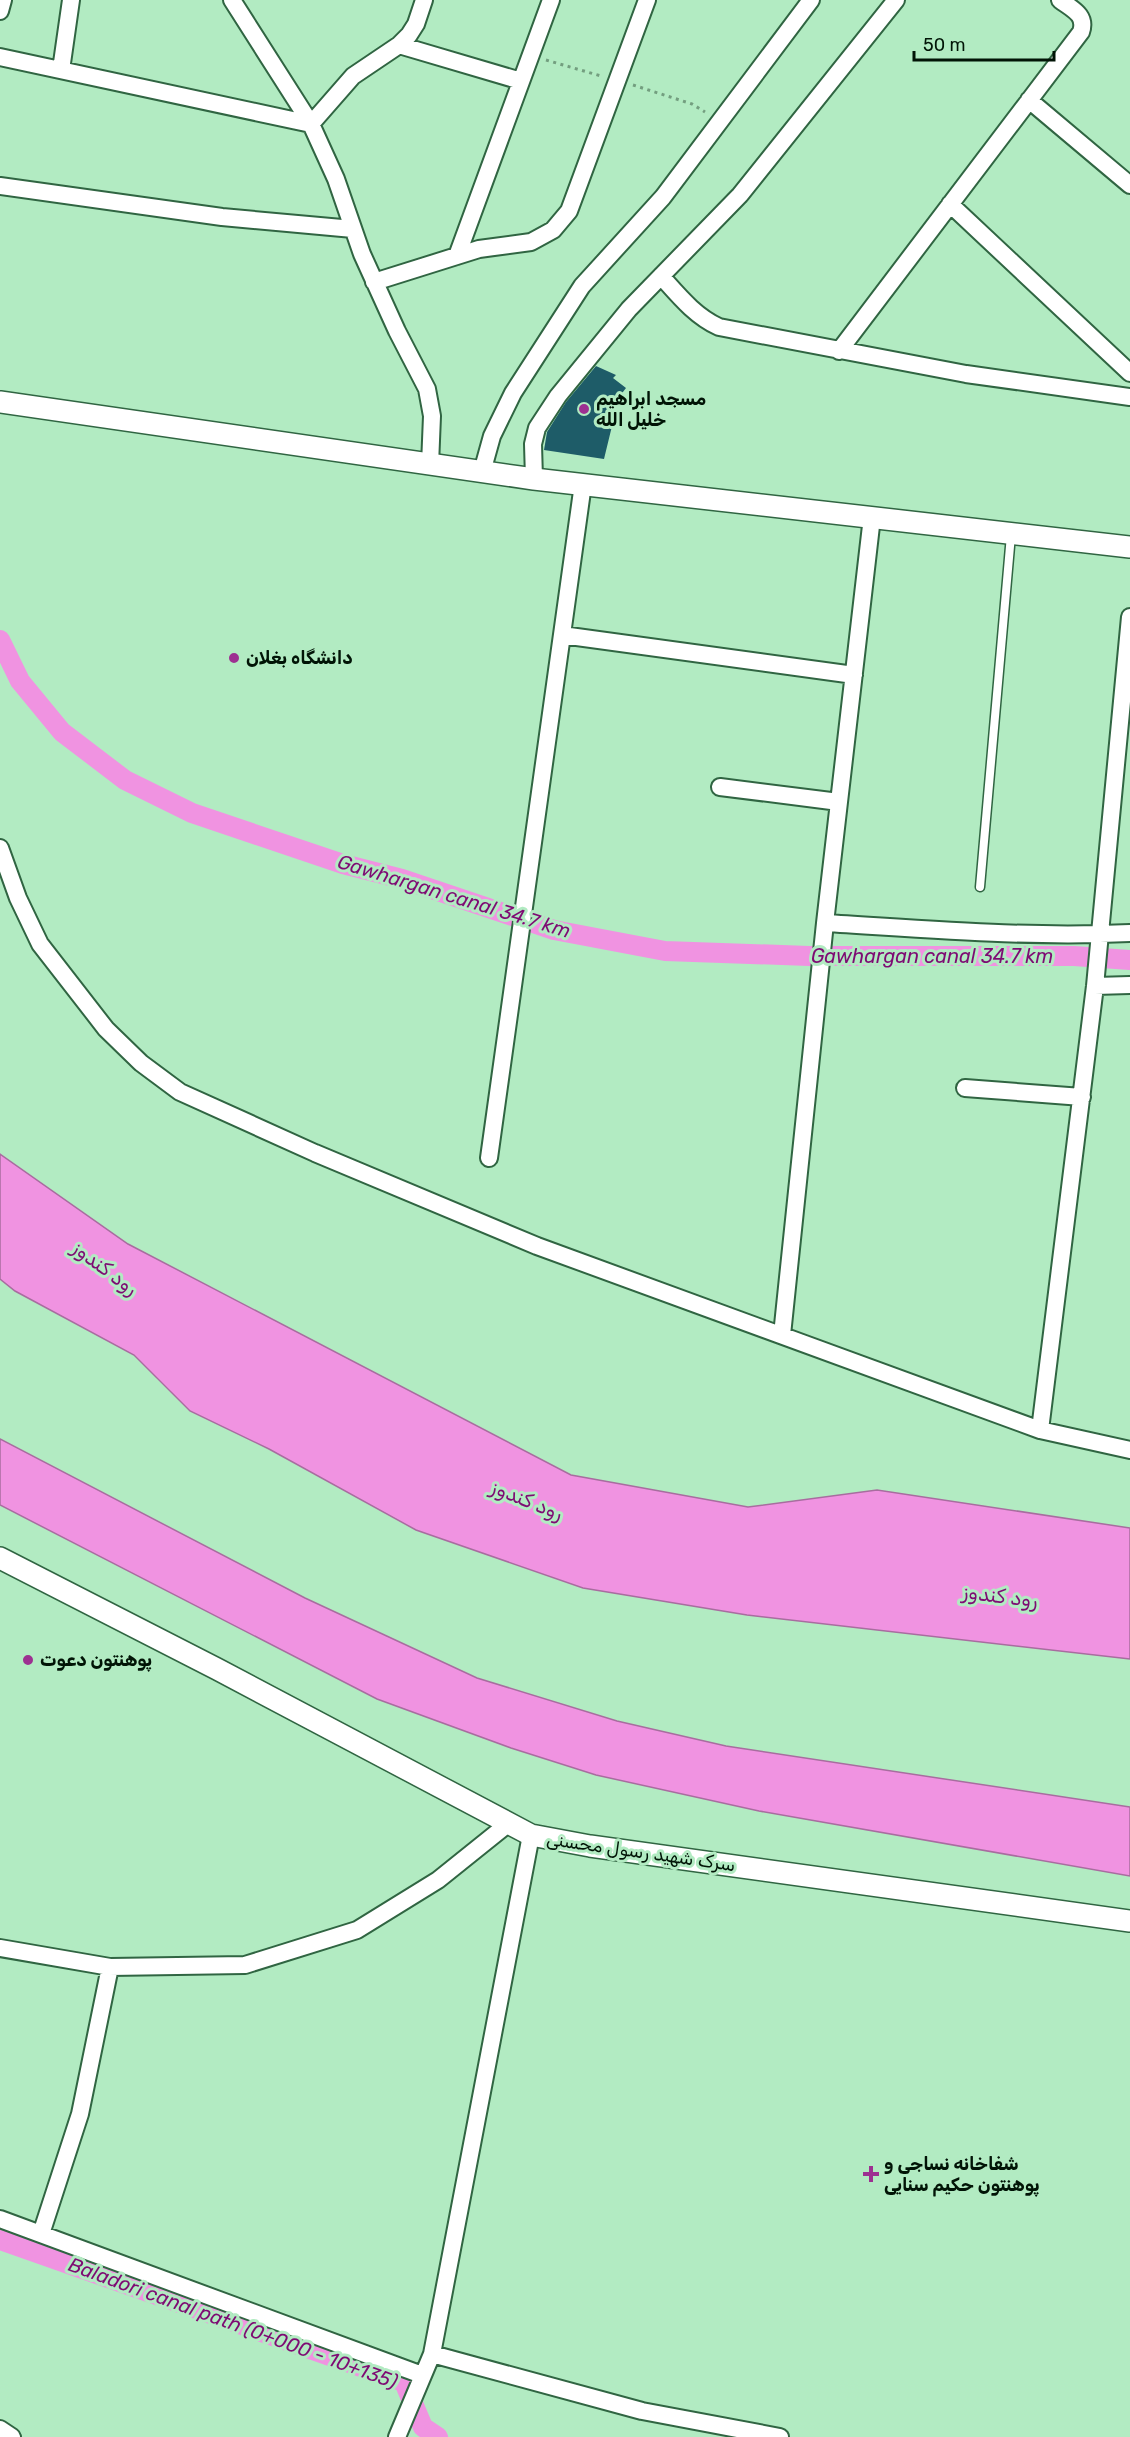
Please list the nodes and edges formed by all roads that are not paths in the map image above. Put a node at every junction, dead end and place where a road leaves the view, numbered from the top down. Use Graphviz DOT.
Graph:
graph roads {
  1 [pos="3,0"];
  2 [pos="71,0"];
  3 [pos="232,0"];
  4 [pos="424,0"];
  5 [pos="551,0"];
  6 [pos="647,0"];
  7 [pos="811,0"];
  8 [pos="896,0"];
  9 [pos="1060,0"];
  10 [pos="0,11"];
  11 [pos="399,45"];
  12 [pos="0,57"];
  13 [pos="61,70"];
  14 [pos="521,81"];
  15 [pos="1029,100"];
  16 [pos="311,124"];
  17 [pos="1130,185"];
  18 [pos="0,186"];
  19 [pos="950,204"];
  20 [pos="353,229"];
  21 [pos="457,256"];
  22 [pos="661,276"];
  23 [pos="374,282"];
  24 [pos="839,351"];
  25 [pos="1130,373"];
  26 [pos="1130,397"];
  27 [pos="0,400"];
  28 [pos="430,465"];
  29 [pos="482,472"];
  30 [pos="534,479"];
  31 [pos="583,484"];
  32 [pos="872,517"];
  33 [pos="1011,532"];
  34 [pos="1130,547"];
  35 [pos="1130,617"];
  36 [pos="562,635"];
  37 [pos="854,675"];
  38 [pos="720,788"];
  39 [pos="839,802"];
  40 [pos="0,848"];
  41 [pos="980,886"];
  42 [pos="825,923"];
  43 [pos="1130,933"];
  44 [pos="1099,934"];
  45 [pos="1095,986"];
  46 [pos="1130,986"];
  47 [pos="965,1088"];
  48 [pos="1082,1097"];
  49 [pos="489,1158"];
  50 [pos="782,1335"];
  51 [pos="1040,1430"];
  52 [pos="1130,1450"];
  53 [pos="0,1558"];
  54 [pos="509,1823"];
  55 [pos="531,1835"];
  56 [pos="1130,1921"];
  57 [pos="0,1948"];
  58 [pos="110,1967"];
  59 [pos="0,2219"];
  60 [pos="41,2234"];
  61 [pos="432,2354"];
  62 [pos="422,2375"];
  63 [pos="0,2430"];
  64 [pos="12,2437"];
  65 [pos="397,2437"];
  66 [pos="780,2437"];
  1 -- 10 [label="street"];
  2 -- 13 [label="street"];
  3 -- 16 [label="street"];
  4 -- 11 [label="street"];
  5 -- 14 [label="street"];
  6 -- 21 [label="street"];
  7 -- 29 [label="street"];
  8 -- 22 [label="street"];
  9 -- 15 [label="street"];
  11 -- 14 [label="street"];
  11 -- 16 [label="street"];
  12 -- 13 [label="street"];
  13 -- 16 [label="street"];
  14 -- 21 [label="street"];
  15 -- 17 [label="street"];
  15 -- 19 [label="street"];
  16 -- 20 [label="street"];
  18 -- 20 [label="street"];
  19 -- 24 [label="street"];
  19 -- 25 [label="street"];
  20 -- 23 [label="street"];
  21 -- 23 [label="street"];
  22 -- 24 [label="street"];
  22 -- 30 [label="street"];
  23 -- 28 [label="street"];
  24 -- 26 [label="street"];
  27 -- 28 [label="street"];
  28 -- 29 [label="street"];
  29 -- 30 [label="street"];
  30 -- 31 [label="street"];
  31 -- 32 [label="street"];
  31 -- 36 [label="street"];
  32 -- 33 [label="street"];
  32 -- 37 [label="street"];
  33 -- 34 [label="street"];
  33 -- 41 [label="lane"];
  35 -- 44 [label="street"];
  36 -- 37 [label="street"];
  36 -- 49 [label="street"];
  37 -- 39 [label="street"];
  38 -- 39 [label="street"];
  39 -- 42 [label="street"];
  40 -- 50 [label="street"];
  42 -- 44 [label="street"];
  42 -- 50 [label="street"];
  43 -- 44 [label="street"];
  44 -- 45 [label="street"];
  45 -- 46 [label="street"];
  45 -- 48 [label="street"];
  47 -- 48 [label="street"];
  48 -- 51 [label="street"];
  50 -- 51 [label="street"];
  51 -- 52 [label="street"];
  53 -- 54 [label="street, سرک شهید رسول محسنی"];
  54 -- 55 [label="street, سرک شهید رسول محسنی"];
  54 -- 58 [label="street"];
  55 -- 56 [label="street, سرک شهید رسول محسنی"];
  55 -- 61 [label="street"];
  57 -- 58 [label="street"];
  58 -- 60 [label="street"];
  59 -- 60 [label="street"];
  60 -- 62 [label="street"];
  61 -- 62 [label="street"];
  61 -- 66 [label="street"];
  62 -- 65 [label="street"];
  63 -- 64 [label="street"];
}
